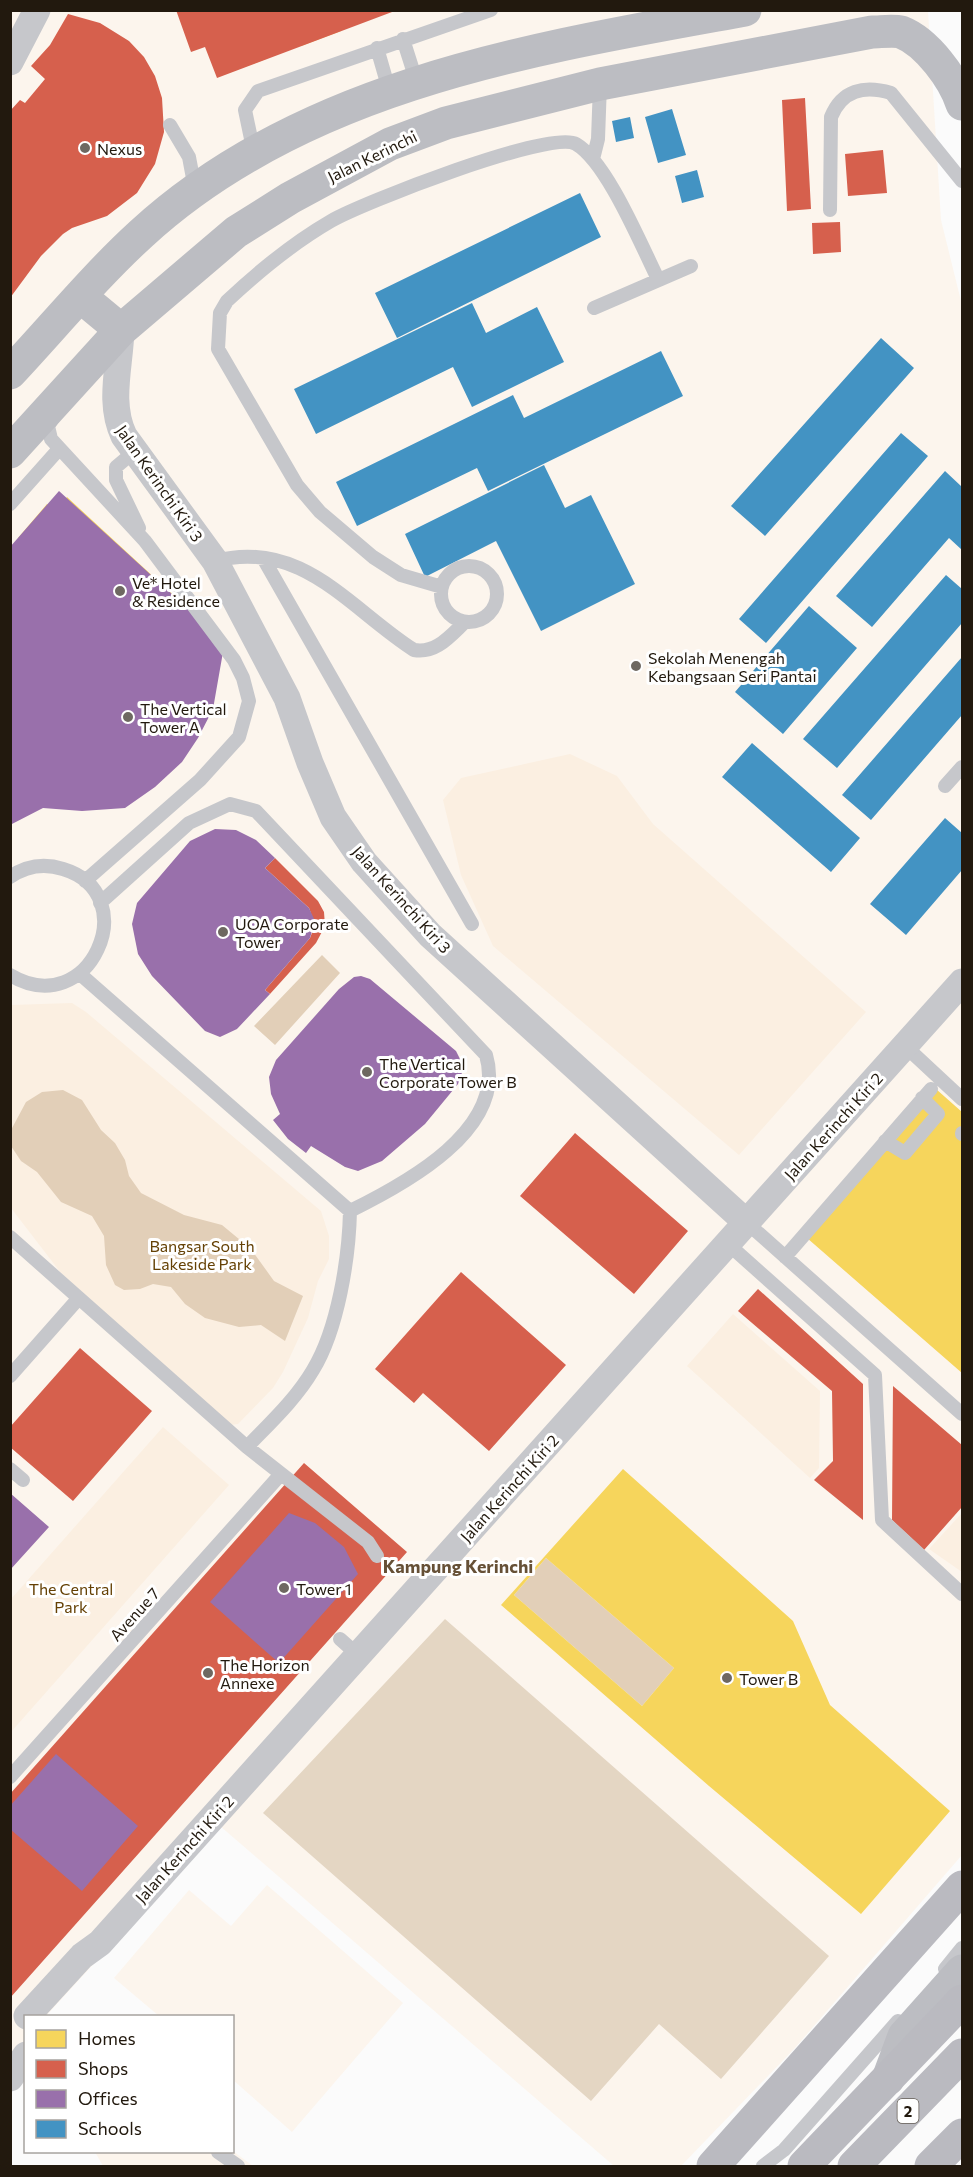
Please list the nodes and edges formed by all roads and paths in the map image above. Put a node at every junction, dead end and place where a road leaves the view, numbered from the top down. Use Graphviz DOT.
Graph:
graph roads {
  1 [pos="37,10"];
  2 [pos="491,10"];
  3 [pos="733,12"];
  4 [pos="403,39"];
  5 [pos="827,40"];
  6 [pos="377,48"];
  7 [pos="10,62"];
  8 [pos="600,84"];
  9 [pos="404,89"];
  10 [pos="963,104"];
  11 [pos="963,124"];
  12 [pos="170,125"];
  13 [pos="254,153"];
  14 [pos="593,159"];
  15 [pos="963,181"];
  16 [pos="196,191"];
  17 [pos="830,210"];
  18 [pos="691,266"];
  19 [pos="658,279"];
  20 [pos="80,296"];
  21 [pos="594,308"];
  22 [pos="121,330"];
  23 [pos="10,373"];
  24 [pos="68,389"];
  25 [pos="59,449"];
  26 [pos="135,451"];
  27 [pos="10,452"];
  28 [pos="10,504"];
  29 [pos="145,541"];
  30 [pos="263,558"];
  31 [pos="215,561"];
  32 [pos="441,587"];
  33 [pos="465,622"];
  34 [pos="963,767"];
  35 [pos="945,786"];
  36 [pos="10,877"];
  37 [pos="85,881"];
  38 [pos="100,903"];
  39 [pos="472,924"];
  40 [pos="80,974"];
  41 [pos="14,982"];
  42 [pos="963,982"];
  43 [pos="905,1046"];
  44 [pos="963,1099"];
  45 [pos="885,1142"];
  46 [pos="350,1210"];
  47 [pos="746,1222"];
  48 [pos="10,1237"];
  49 [pos="728,1244"];
  50 [pos="785,1257"];
  51 [pos="78,1299"];
  52 [pos="10,1376"];
  53 [pos="963,1414"];
  54 [pos="247,1447"];
  55 [pos="10,1468"];
  56 [pos="282,1474"];
  57 [pos="23,1480"];
  58 [pos="377,1556"];
  59 [pos="963,1594"];
  60 [pos="10,1777"];
  61 [pos="963,1887"];
  62 [pos="100,1943"];
  63 [pos="963,1948"];
  64 [pos="963,1971"];
  65 [pos="963,2001"];
  66 [pos="28,2015"];
  67 [pos="52,2015"];
  68 [pos="24,2019"];
  69 [pos="10,2035"];
  70 [pos="963,2055"];
  71 [pos="888,2079"];
  72 [pos="960,2137"];
  73 [pos="221,2153"];
  74 [pos="238,2166"];
  75 [pos="713,2166"];
  76 [pos="763,2166"];
  77 [pos="804,2166"];
  78 [pos="854,2166"];
  79 [pos="931,2166"];
  1 -- 7 [label="street"];
  2 -- 4 [label="lane"];
  3 -- 9 [label="main road"];
  4 -- 6 [label="lane"];
  4 -- 9 [label="lane"];
  5 -- 8 [label="main road, Jalan Kerinchi"];
  5 -- 10 [label="main road, Jalan Kerinchi"];
  5 -- 11 [label="main road"];
  6 -- 9 [label="lane"];
  6 -- 13 [label="lane"];
  8 -- 14 [label="lane"];
  8 -- 22 [label="main road, Jalan Kerinchi"];
  9 -- 13 [label="main road"];
  12 -- 16 [label="lane"];
  13 -- 16 [label="main road"];
  14 -- 19 [label="lane"];
  14 -- 32 [label="lane"];
  15 -- 17 [label="lane"];
  16 -- 20 [label="main road"];
  18 -- 19 [label="lane"];
  19 -- 21 [label="lane"];
  20 -- 22 [label="main road"];
  20 -- 23 [label="main road"];
  22 -- 24 [label="main road, Jalan Kerinchi"];
  22 -- 26 [label="street, Jalan Kerinchi Kiri 3"];
  24 -- 25 [label="lane"];
  24 -- 27 [label="main road, Jalan Kerinchi"];
  25 -- 28 [label="lane"];
  25 -- 29 [label="lane"];
  26 -- 29 [label="lane"];
  26 -- 31 [label="street, Jalan Kerinchi Kiri 3"];
  29 -- 37 [label="lane"];
  30 -- 31 [label="lane"];
  30 -- 33 [label="lane"];
  30 -- 39 [label="lane"];
  31 -- 47 [label="street, Jalan Kerinchi Kiri 3"];
  32 -- 33 [label="lane"];
  32 -- 33 [label="lane"];
  34 -- 35 [label="lane"];
  36 -- 37 [label="lane"];
  37 -- 38 [label="lane"];
  38 -- 40 [label="lane"];
  38 -- 46 [label="lane"];
  40 -- 41 [label="lane"];
  40 -- 46 [label="lane"];
  42 -- 43 [label="street, Jalan Kerinchi Kiri 2"];
  43 -- 44 [label="lane"];
  43 -- 47 [label="street, Jalan Kerinchi Kiri 2"];
  45 -- 45 [label="lane"];
  45 -- 50 [label="lane"];
  46 -- 54 [label="lane"];
  47 -- 49 [label="street, Jalan Kerinchi Kiri 2"];
  47 -- 50 [label="lane"];
  48 -- 51 [label="lane"];
  49 -- 59 [label="lane"];
  49 -- 62 [label="street, Jalan Kerinchi Kiri 2"];
  50 -- 53 [label="lane"];
  51 -- 52 [label="lane"];
  51 -- 54 [label="lane"];
  54 -- 56 [label="lane"];
  55 -- 57 [label="lane"];
  56 -- 58 [label="lane"];
  56 -- 60 [label="lane, Avenue 7"];
  61 -- 75 [label="highway"];
  62 -- 66 [label="street, Jalan Kerinchi Kiri 2"];
  62 -- 67 [label="street"];
  63 -- 76 [label="lane"];
  64 -- 71 [label="main road"];
  65 -- 71 [label="highway"];
  68 -- 69 [label="street, Jalan Kerinchi Kiri 2"];
  70 -- 78 [label="highway, 2"];
  71 -- 77 [label="highway"];
  72 -- 79 [label="highway"];
  73 -- 74 [label="lane"];
}
